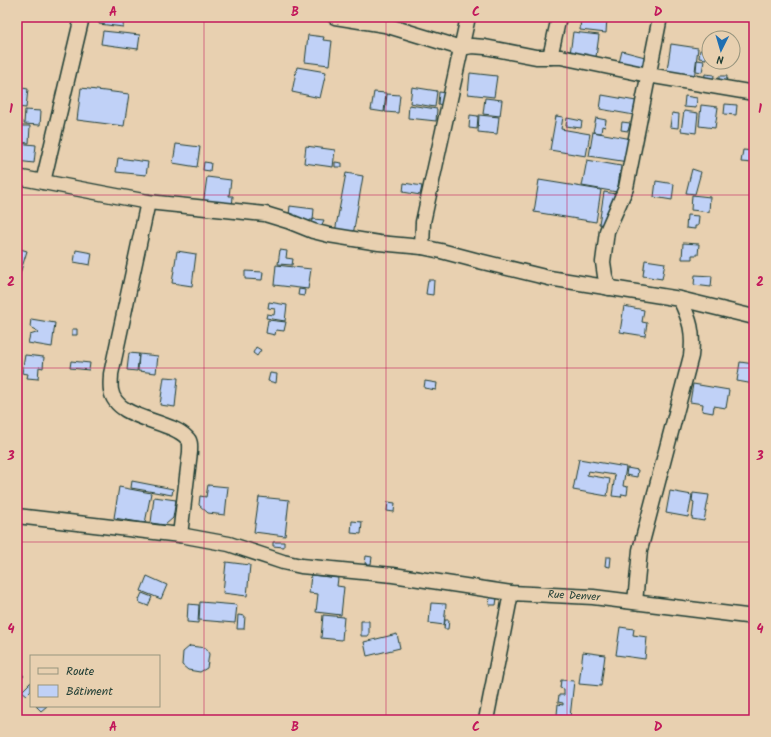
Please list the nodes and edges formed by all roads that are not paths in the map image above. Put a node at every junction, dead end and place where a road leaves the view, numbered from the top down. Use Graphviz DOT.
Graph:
graph roads {
  1 [pos="82,17"];
  2 [pos="335,17"];
  3 [pos="468,17"];
  4 [pos="559,17"];
  5 [pos="660,17"];
  6 [pos="461,48"];
  7 [pos="550,57"];
  8 [pos="648,75"];
  9 [pos="754,94"];
  10 [pos="17,176"];
  11 [pos="43,182"];
  12 [pos="148,202"];
  13 [pos="422,247"];
  14 [pos="609,288"];
  15 [pos="680,298"];
  16 [pos="754,317"];
  17 [pos="17,516"];
  18 [pos="180,535"];
  19 [pos="511,593"];
  20 [pos="635,602"];
  21 [pos="754,617"];
  22 [pos="486,720"];
  1 -- 11 [label="street"];
  2 -- 6 [label="street"];
  3 -- 6 [label="street"];
  4 -- 7 [label="street"];
  5 -- 8 [label="street"];
  6 -- 7 [label="street"];
  6 -- 13 [label="street"];
  7 -- 8 [label="street"];
  8 -- 9 [label="street"];
  8 -- 14 [label="street"];
  10 -- 11 [label="street"];
  11 -- 12 [label="street"];
  12 -- 13 [label="street"];
  12 -- 18 [label="street"];
  13 -- 14 [label="street"];
  14 -- 15 [label="street"];
  15 -- 16 [label="street"];
  15 -- 20 [label="street"];
  17 -- 18 [label="street, Rue Denver"];
  18 -- 19 [label="street, Rue Denver"];
  19 -- 20 [label="street, Rue Denver"];
  19 -- 22 [label="street"];
  20 -- 21 [label="street, Rue Denver"];
}
